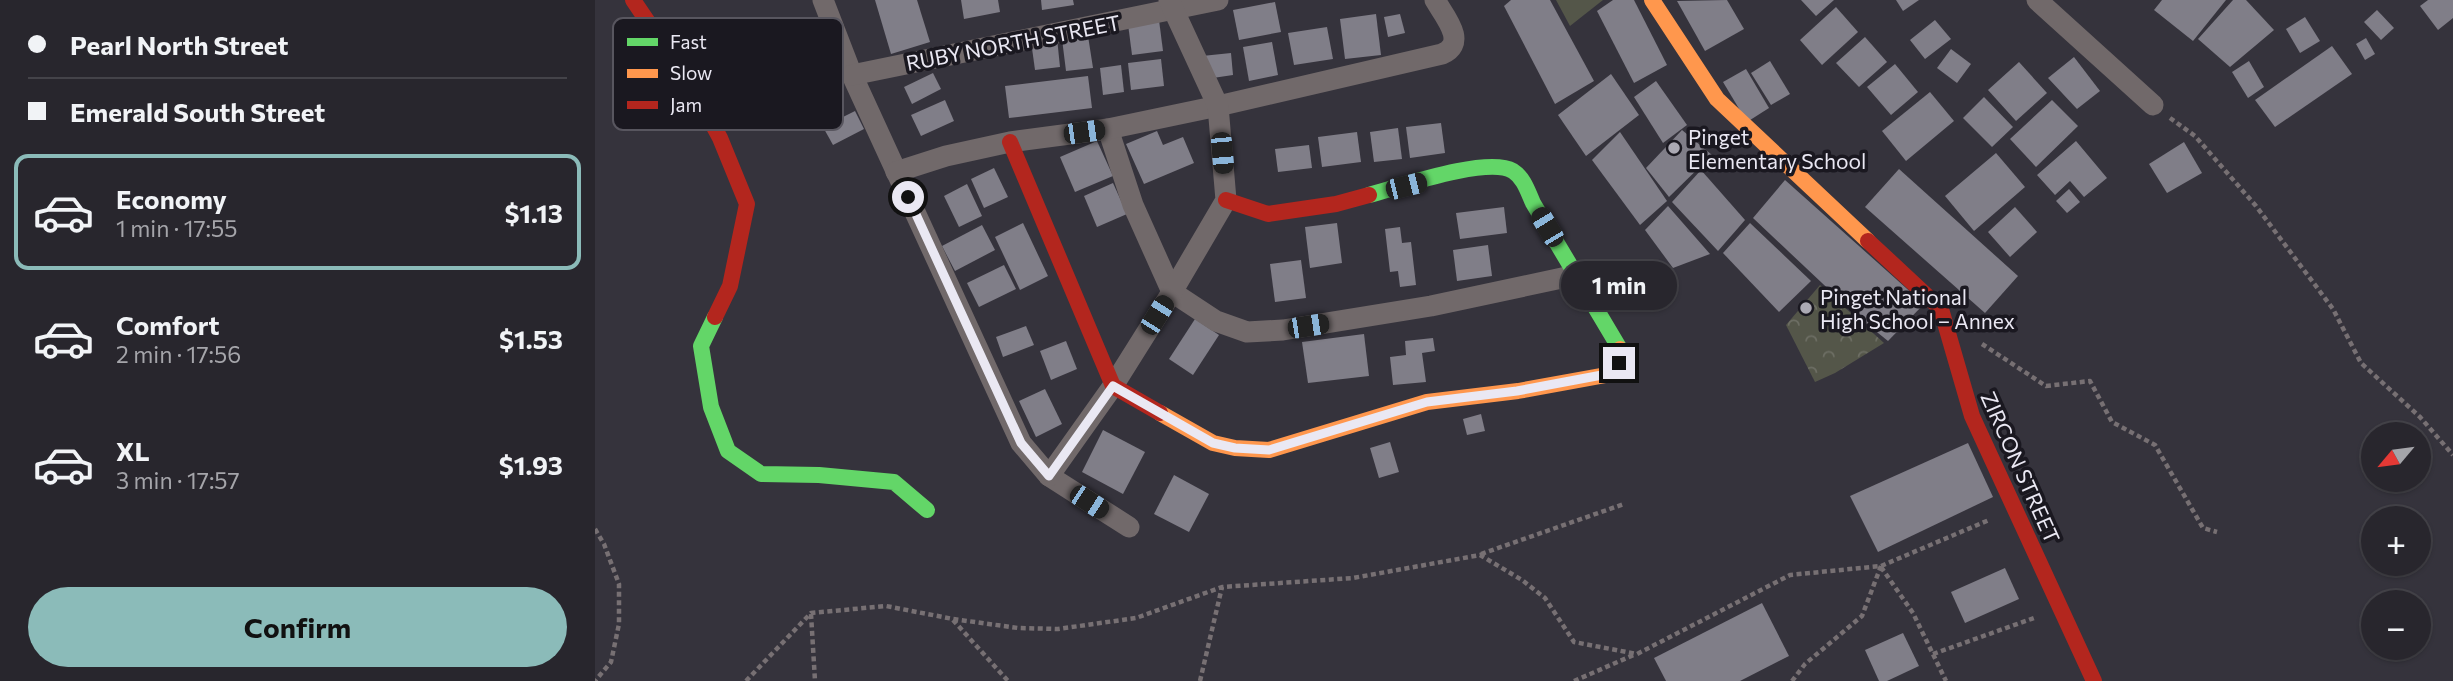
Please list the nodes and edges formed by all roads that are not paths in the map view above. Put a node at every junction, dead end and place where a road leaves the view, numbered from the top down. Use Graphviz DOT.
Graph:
graph roads {
  1 [pos="633,0"];
  2 [pos="823,0"];
  3 [pos="1218,0"];
  4 [pos="1435,0"];
  5 [pos="1653,0"];
  6 [pos="2037,0"];
  7 [pos="1171,5"];
  8 [pos="645,18"];
  9 [pos="830,18"];
  10 [pos="843,52"];
  11 [pos="852,75"];
  12 [pos="2153,105"];
  13 [pos="1218,106"];
  14 [pos="1108,128"];
  15 [pos="716,130"];
  16 [pos="1010,142"];
  17 [pos="896,172"];
  18 [pos="1226,200"];
  19 [pos="1576,275"];
  20 [pos="1172,292"];
  21 [pos="1113,386"];
  22 [pos="1049,476"];
  23 [pos="927,510"];
  24 [pos="1129,527"];
  25 [pos="2094,681"];
  1 -- 8 [label="street"];
  2 -- 9 [label="street"];
  3 -- 7 [label="street, RUBY NORTH STREET"];
  4 -- 13 [label="street"];
  5 -- 25 [label="street, ZIRCON STREET"];
  6 -- 12 [label="street"];
  7 -- 11 [label="street, RUBY NORTH STREET"];
  7 -- 13 [label="street"];
  10 -- 11 [label="street"];
  11 -- 17 [label="street"];
  13 -- 14 [label="street"];
  13 -- 18 [label="street"];
  14 -- 16 [label="street"];
  14 -- 20 [label="street"];
  15 -- 23 [label="street"];
  16 -- 17 [label="street"];
  16 -- 21 [label="street"];
  17 -- 22 [label="street"];
  18 -- 19 [label="street"];
  18 -- 20 [label="street"];
  19 -- 20 [label="street"];
  19 -- 21 [label="street"];
  20 -- 21 [label="street"];
  21 -- 22 [label="street"];
  22 -- 24 [label="street"];
}
